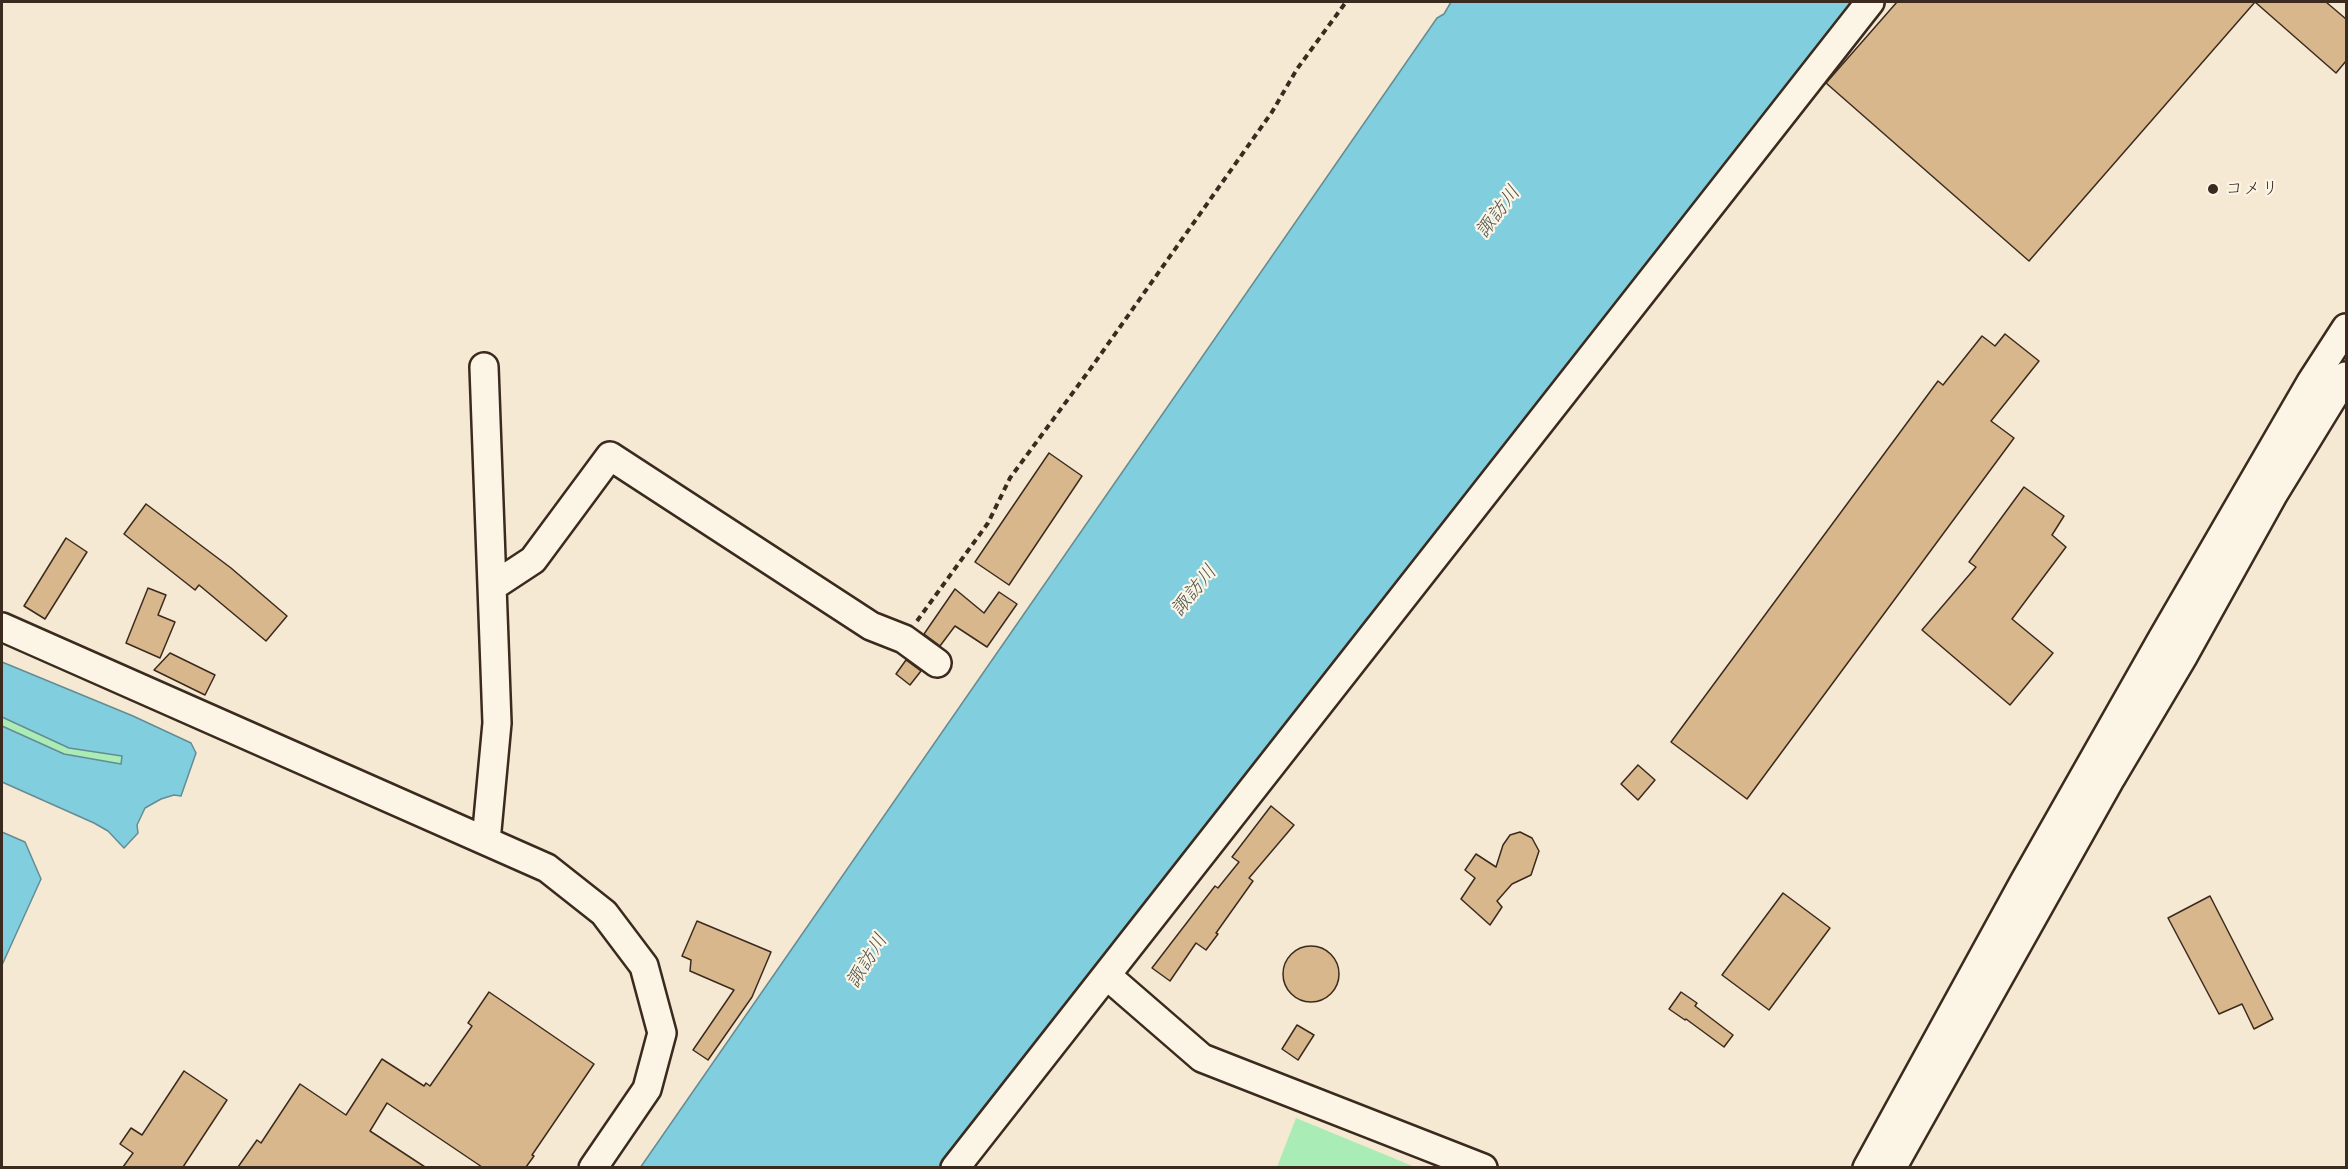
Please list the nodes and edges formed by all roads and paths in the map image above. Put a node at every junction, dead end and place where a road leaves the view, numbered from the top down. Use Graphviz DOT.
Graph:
graph roads {
  1 [pos="1346,2"];
  2 [pos="1870,2"];
  3 [pos="2346,328"];
  4 [pos="484,367"];
  5 [pos="2346,376"];
  6 [pos="492,588"];
  7 [pos="2,627"];
  8 [pos="904,639"];
  9 [pos="937,663"];
  10 [pos="486,841"];
  11 [pos="1112,980"];
  12 [pos="592,1167"];
  13 [pos="956,1167"];
  14 [pos="1483,1167"];
  15 [pos="1867,1167"];
  16 [pos="1892,1167"];
  1 -- 8 [label="path"];
  2 -- 13 [label="street"];
  3 -- 15 [label="street"];
  4 -- 6 [label="street"];
  5 -- 16 [label="street"];
  6 -- 8 [label="street"];
  6 -- 10 [label="street"];
  7 -- 10 [label="street"];
  8 -- 9 [label="street"];
  10 -- 12 [label="street"];
  11 -- 14 [label="street"];
}
